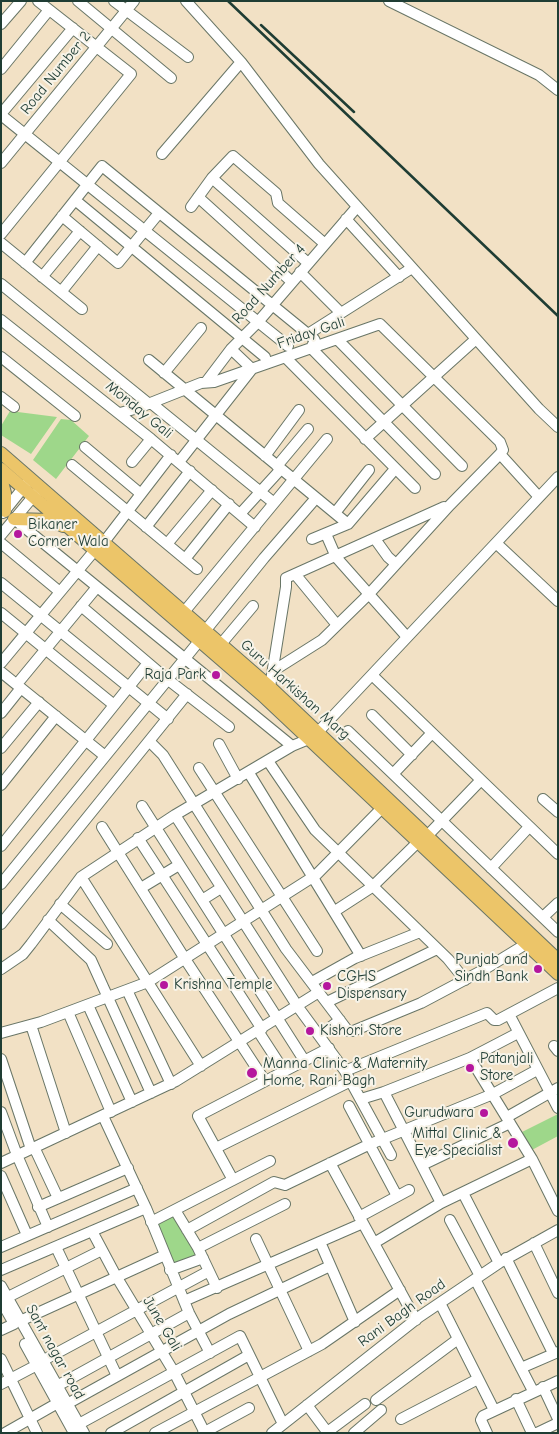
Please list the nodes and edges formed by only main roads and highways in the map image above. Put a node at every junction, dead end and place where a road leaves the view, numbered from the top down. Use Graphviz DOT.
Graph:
graph roads {
  1 [pos="1,453"];
  2 [pos="1,469"];
  3 [pos="1,478"];
  4 [pos="32,488"];
  5 [pos="7,515"];
  6 [pos="72,530"];
  7 [pos="100,546"];
  8 [pos="202,636"];
  9 [pos="315,737"];
  10 [pos="423,838"];
  11 [pos="558,960"];
  12 [pos="558,974"];
  1 -- 4 [label="main road, Guru Harkishan Marg"];
  2 -- 4 [label="main road, Guru Harkishan Marg"];
  3 -- 5 [label="main road"];
  4 -- 6 [label="main road, Guru Harkishan Marg"];
  4 -- 7 [label="main road, Guru Harkishan Marg"];
  5 -- 6 [label="main road"];
  6 -- 7 [label="main road, Guru Harkishan Marg"];
  7 -- 8 [label="main road, Guru Harkishan Marg"];
  7 -- 8 [label="main road, Guru Harkishan Marg"];
  8 -- 9 [label="main road, Guru Harkishan Marg"];
  8 -- 9 [label="main road, Guru Harkishan Marg"];
  9 -- 10 [label="main road, Guru Harkishan Marg"];
  9 -- 10 [label="main road, Guru Harkishan Marg"];
  10 -- 11 [label="main road, Guru Harkishan Marg"];
  10 -- 12 [label="main road, Guru Harkishan Marg"];
}
